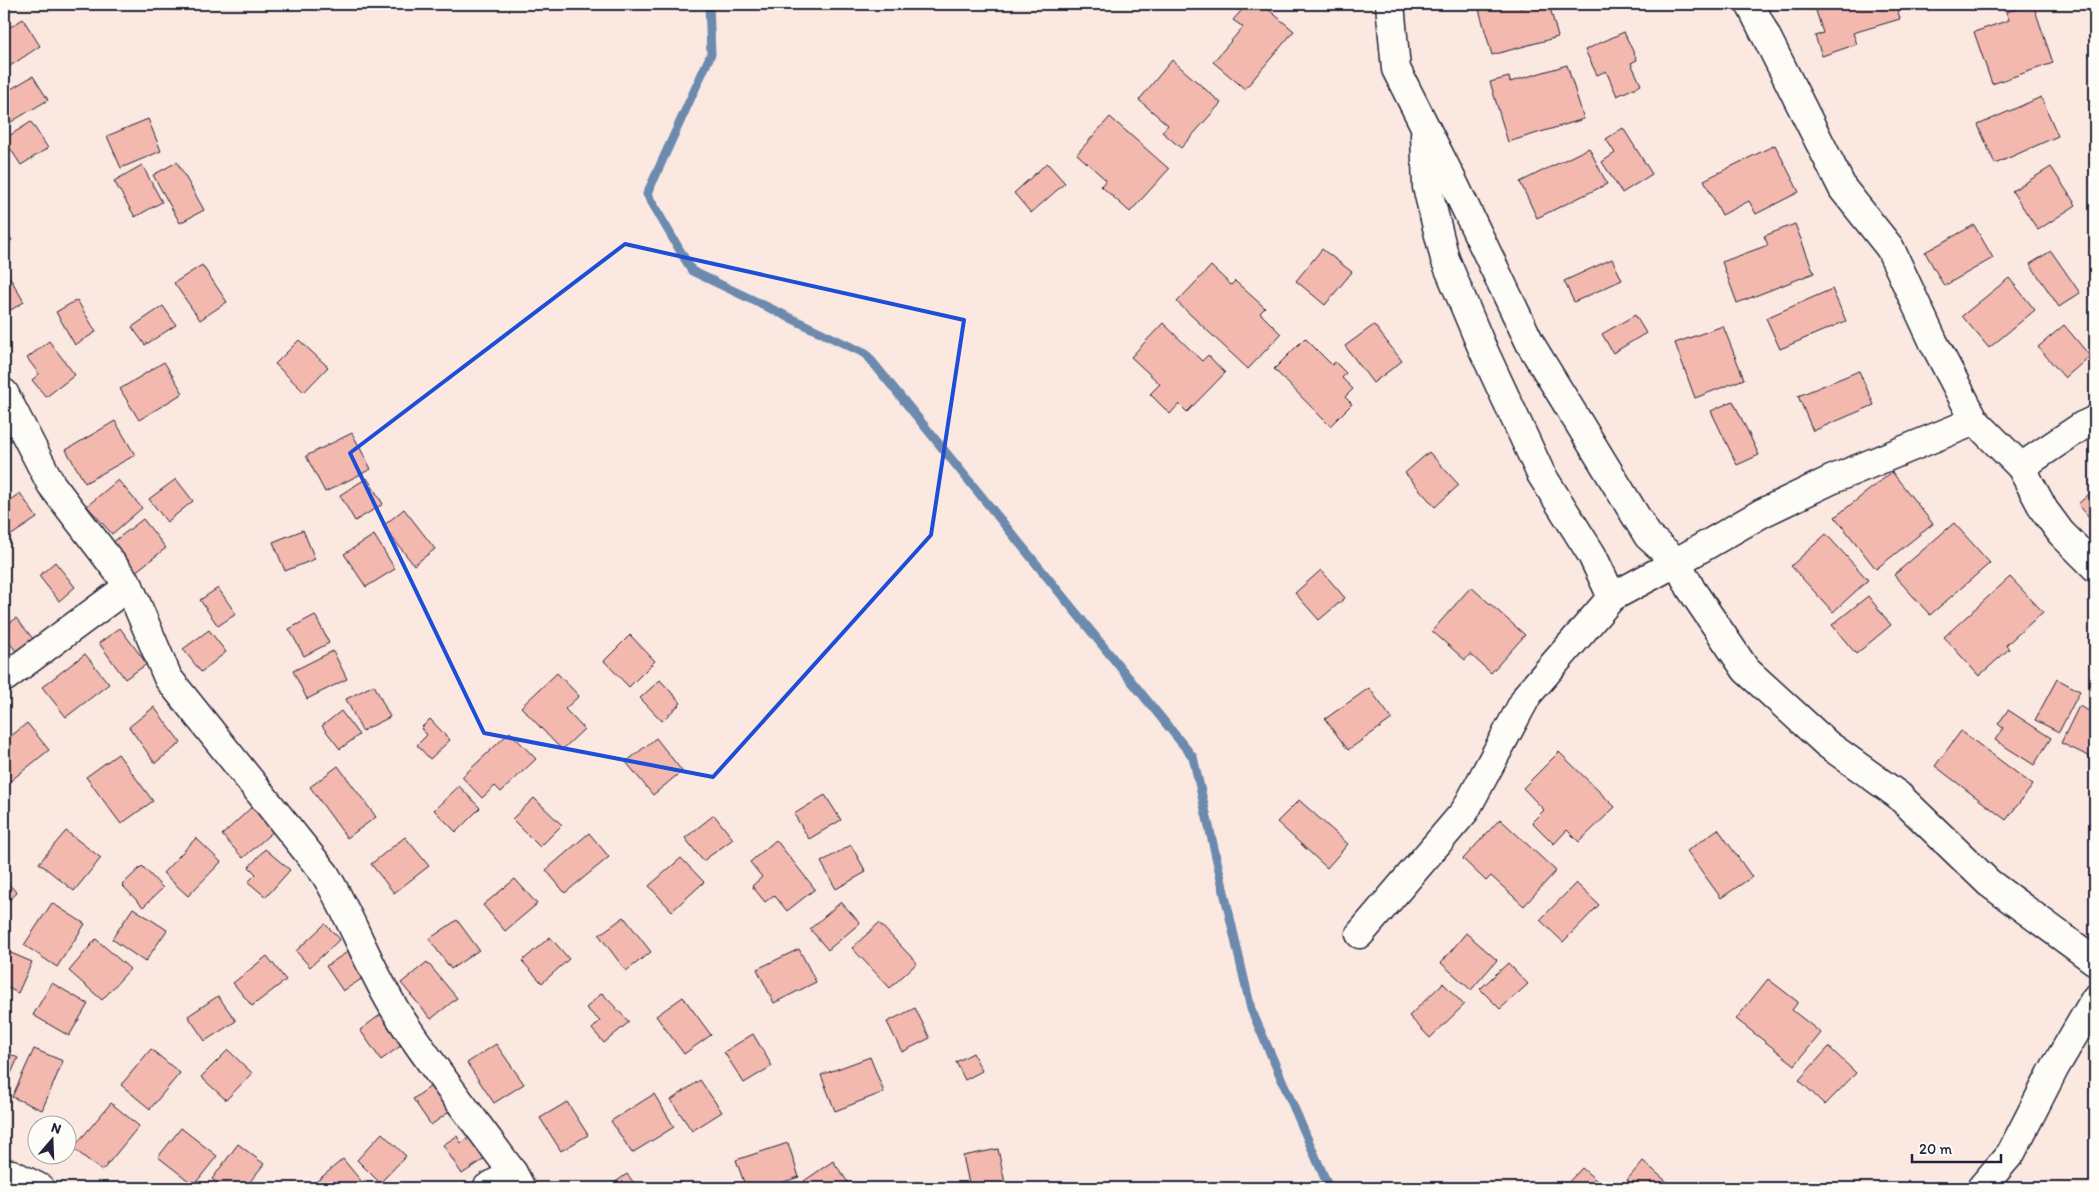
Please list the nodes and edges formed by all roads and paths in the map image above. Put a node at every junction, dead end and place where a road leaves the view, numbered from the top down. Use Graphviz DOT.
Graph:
graph roads {
  1 [pos="1390,4"];
  2 [pos="1750,4"];
  3 [pos="1425,129"];
  4 [pos="4,393"];
  5 [pos="2095,420"];
  6 [pos="1975,421"];
  7 [pos="2021,467"];
  8 [pos="1677,562"];
  9 [pos="2095,567"];
  10 [pos="129,586"];
  11 [pos="1612,596"];
  12 [pos="4,678"];
  13 [pos="1360,934"];
  14 [pos="2095,961"];
  15 [pos="2095,999"];
  16 [pos="7,1177"];
  17 [pos="517,1181"];
  18 [pos="40,1188"];
  19 [pos="487,1188"];
  20 [pos="1981,1188"];
  1 -- 3 [label="street"];
  2 -- 6 [label="street"];
  3 -- 8 [label="street"];
  3 -- 11 [label="street"];
  4 -- 10 [label="street"];
  5 -- 7 [label="street"];
  6 -- 7 [label="street"];
  6 -- 8 [label="street"];
  7 -- 9 [label="street"];
  8 -- 11 [label="street"];
  8 -- 14 [label="street"];
  10 -- 12 [label="street"];
  10 -- 17 [label="street"];
  11 -- 13 [label="street"];
  15 -- 20 [label="street"];
  16 -- 18 [label="street"];
  17 -- 19 [label="street"];
}
